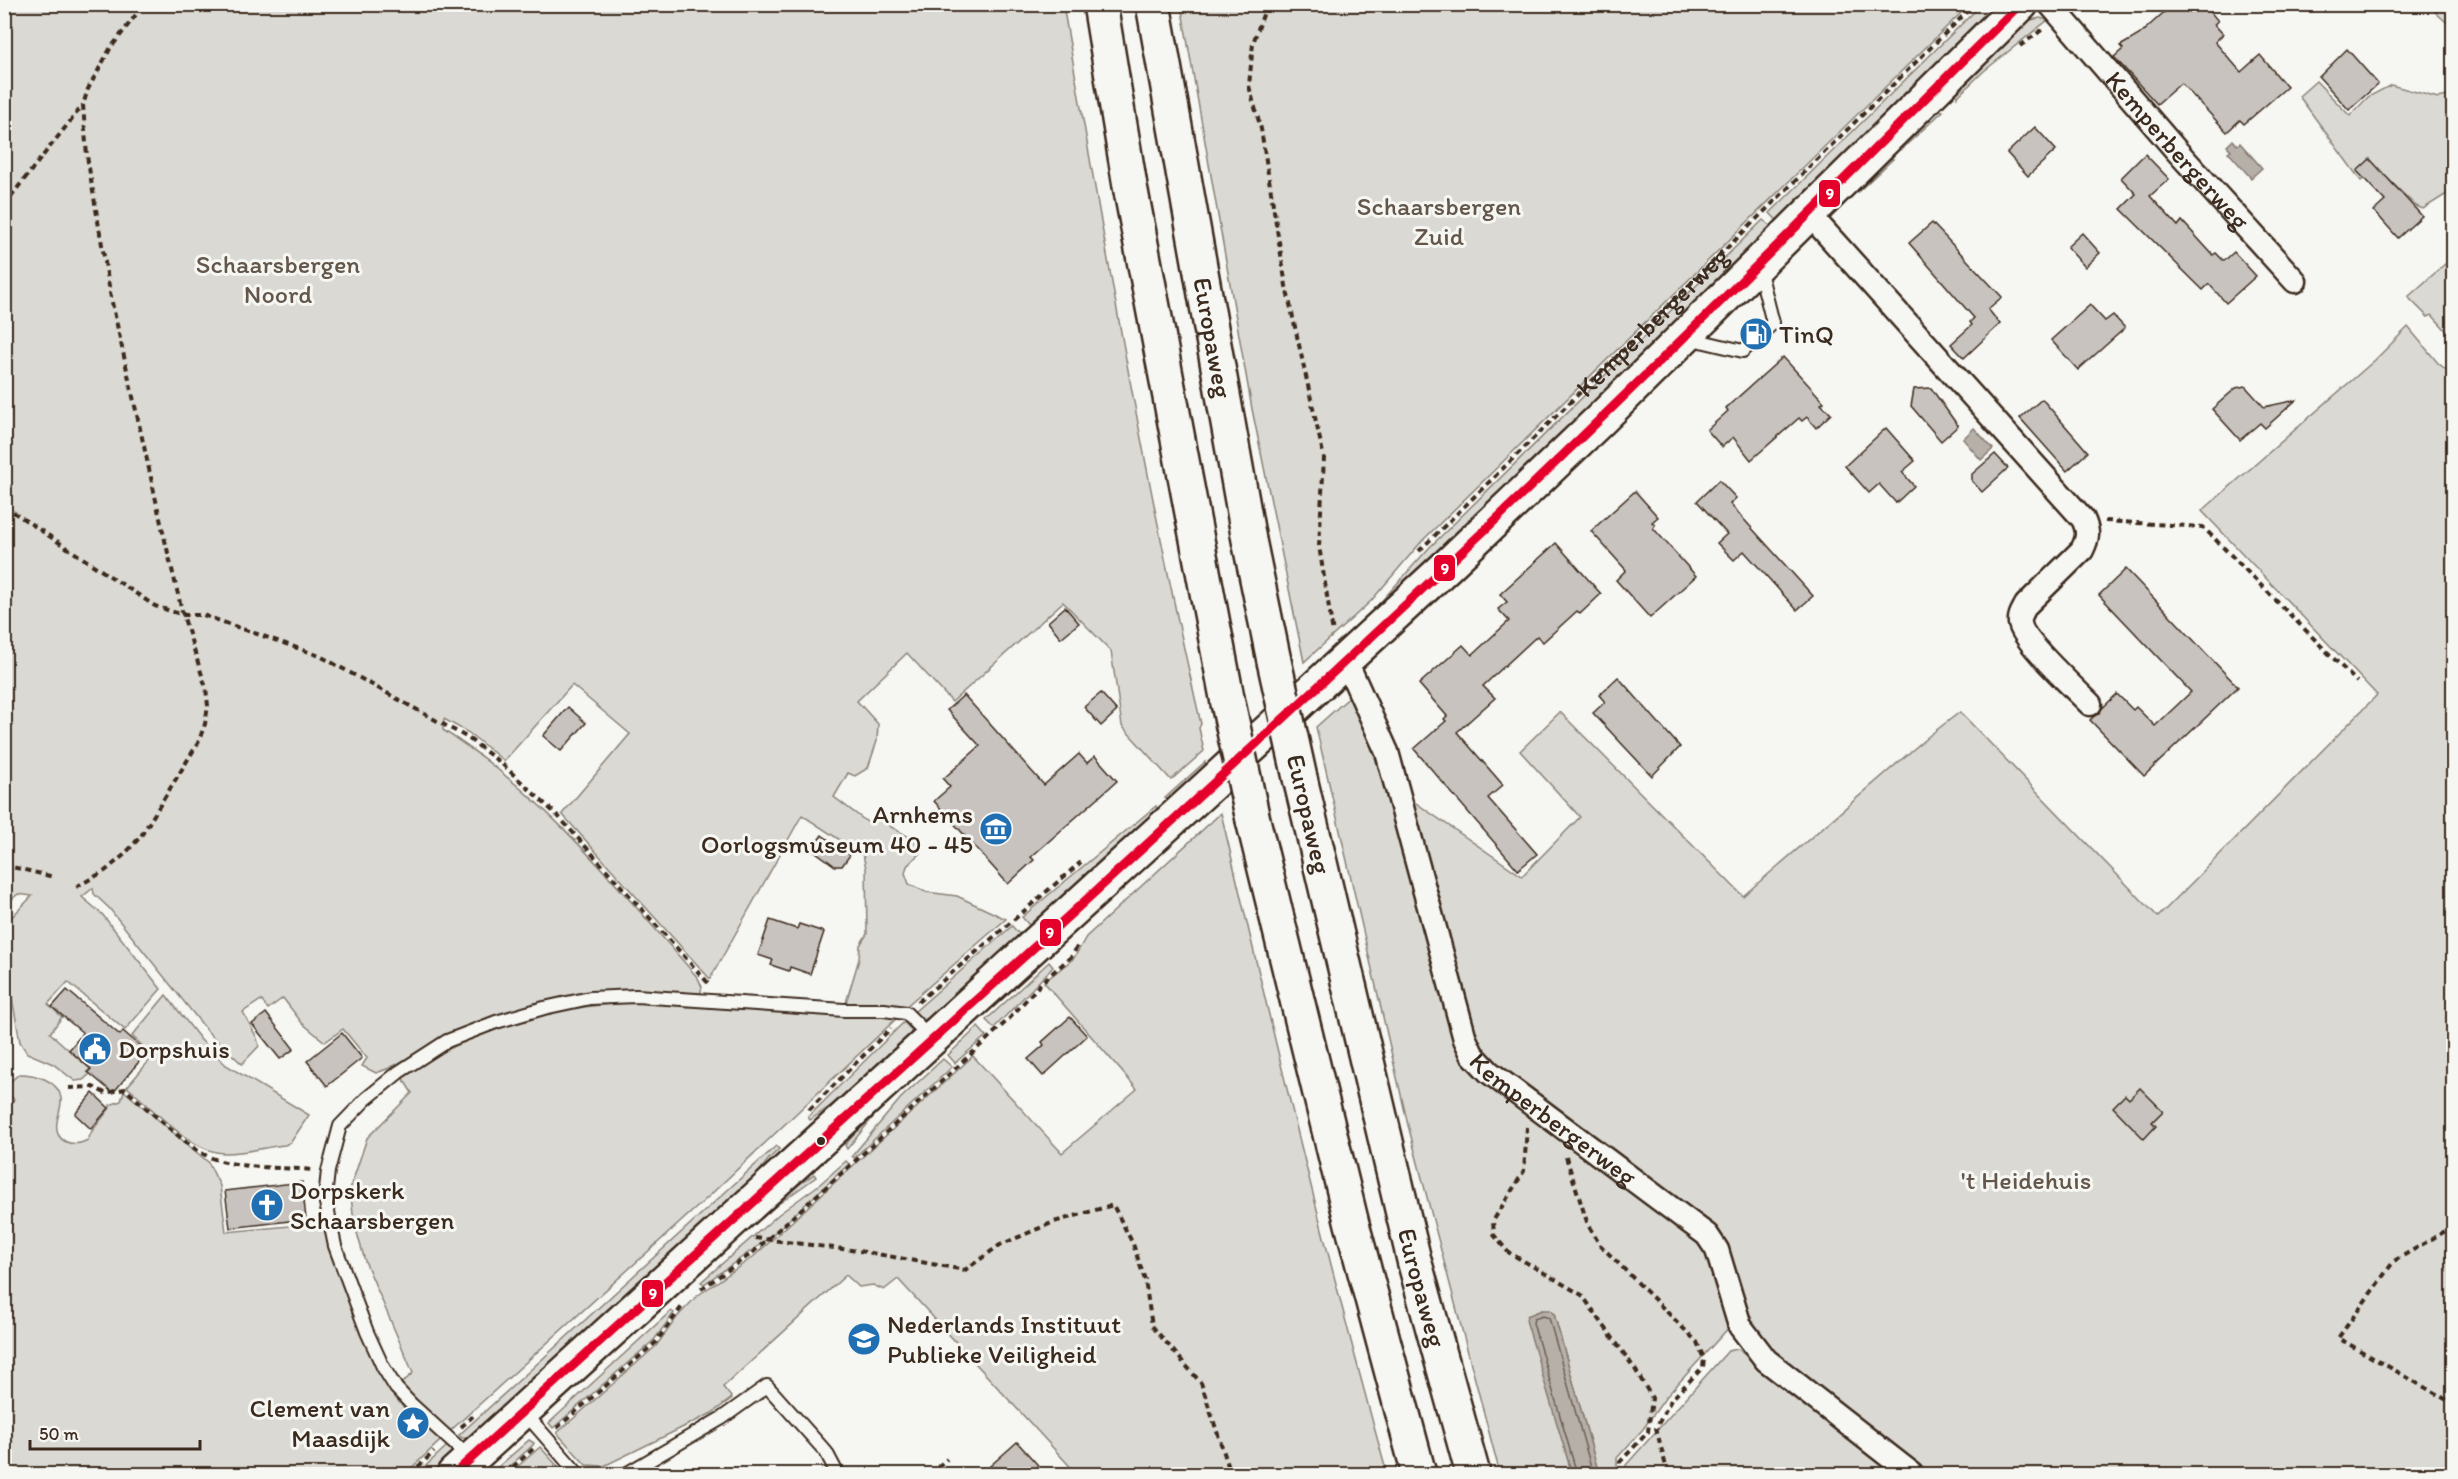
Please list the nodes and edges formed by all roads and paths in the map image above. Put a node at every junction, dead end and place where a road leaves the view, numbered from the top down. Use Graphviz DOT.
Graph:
graph roads {
  1 [pos="144,4"];
  2 [pos="1079,4"];
  3 [pos="1100,4"];
  4 [pos="1153,4"];
  5 [pos="1264,4"];
  6 [pos="1975,4"];
  7 [pos="2021,4"];
  8 [pos="2062,9"];
  9 [pos="83,105"];
  10 [pos="1130,186"];
  11 [pos="4,205"];
  12 [pos="1809,214"];
  13 [pos="1758,264"];
  14 [pos="2295,281"];
  15 [pos="1684,337"];
  16 [pos="4,506"];
  17 [pos="2083,519"];
  18 [pos="1418,552"];
  19 [pos="183,615"];
  20 [pos="1340,651"];
  21 [pos="2357,682"];
  22 [pos="2090,704"];
  23 [pos="4,865"];
  24 [pos="54,877"];
  25 [pos="76,887"];
  26 [pos="1084,935"];
  27 [pos="726,1003"];
  28 [pos="906,1013"];
  29 [pos="932,1039"];
  30 [pos="69,1088"];
  31 [pos="1518,1093"];
  32 [pos="806,1113"];
  33 [pos="1563,1150"];
  34 [pos="846,1155"];
  35 [pos="854,1162"];
  36 [pos="328,1171"];
  37 [pos="2454,1226"];
  38 [pos="746,1236"];
  39 [pos="768,1239"];
  40 [pos="694,1294"];
  41 [pos="689,1299"];
  42 [pos="2454,1404"];
  43 [pos="524,1411"];
  44 [pos="546,1437"];
  45 [pos="947,1459"];
  46 [pos="462,1467"];
  47 [pos="505,1474"];
  48 [pos="578,1474"];
  49 [pos="626,1474"];
  50 [pos="835,1474"];
  51 [pos="938,1474"];
  52 [pos="1215,1474"];
  53 [pos="1419,1474"];
  54 [pos="1473,1474"];
  55 [pos="1621,1474"];
  56 [pos="1668,1474"];
  57 [pos="1912,1474"];
  1 -- 9 [label="path"];
  2 -- 10 [label="main road"];
  3 -- 10 [label="main road, Europaweg"];
  4 -- 54 [label="main road, Europaweg, bridge"];
  5 -- 20 [label="path"];
  6 -- 18 [label="path, Kemperbergerweg"];
  7 -- 12 [label="main road, Kemperbergerweg"];
  8 -- 14 [label="street, Kemperbergerweg"];
  9 -- 11 [label="path"];
  9 -- 19 [label="path"];
  10 -- 53 [label="main road, Europaweg, bridge"];
  12 -- 13 [label="main road, Kemperbergerweg"];
  12 -- 17 [label="street"];
  13 -- 15 [label="main road, Kemperbergerweg"];
  13 -- 15 [label="lane"];
  15 -- 20 [label="main road, Kemperbergerweg"];
  16 -- 19 [label="path"];
  17 -- 21 [label="path"];
  17 -- 22 [label="street"];
  19 -- 25 [label="path"];
  19 -- 27 [label="path"];
  20 -- 29 [label="main road, Kemperbergerweg"];
  20 -- 31 [label="street, Kemperbergerweg"];
  23 -- 24 [label="path"];
  26 -- 35 [label="path"];
  27 -- 28 [label="lane"];
  27 -- 36 [label="lane"];
  28 -- 29 [label="lane"];
  28 -- 32 [label="path"];
  29 -- 43 [label="main road, Kemperbergerweg"];
  30 -- 36 [label="path"];
  31 -- 55 [label="path"];
  31 -- 57 [label="street, Kemperbergerweg"];
  33 -- 56 [label="path"];
  34 -- 35 [label="path"];
  35 -- 39 [label="path"];
  36 -- 46 [label="lane"];
  37 -- 42 [label="path"];
  38 -- 39 [label="path"];
  39 -- 40 [label="path"];
  39 -- 52 [label="path"];
  41 -- 44 [label="path"];
  43 -- 44 [label="lane"];
  43 -- 46 [label="main road, Kemperbergerweg"];
  44 -- 47 [label="path"];
  44 -- 48 [label="lane"];
  45 -- 51 [label="path"];
  49 -- 50 [label="lane"];
}
